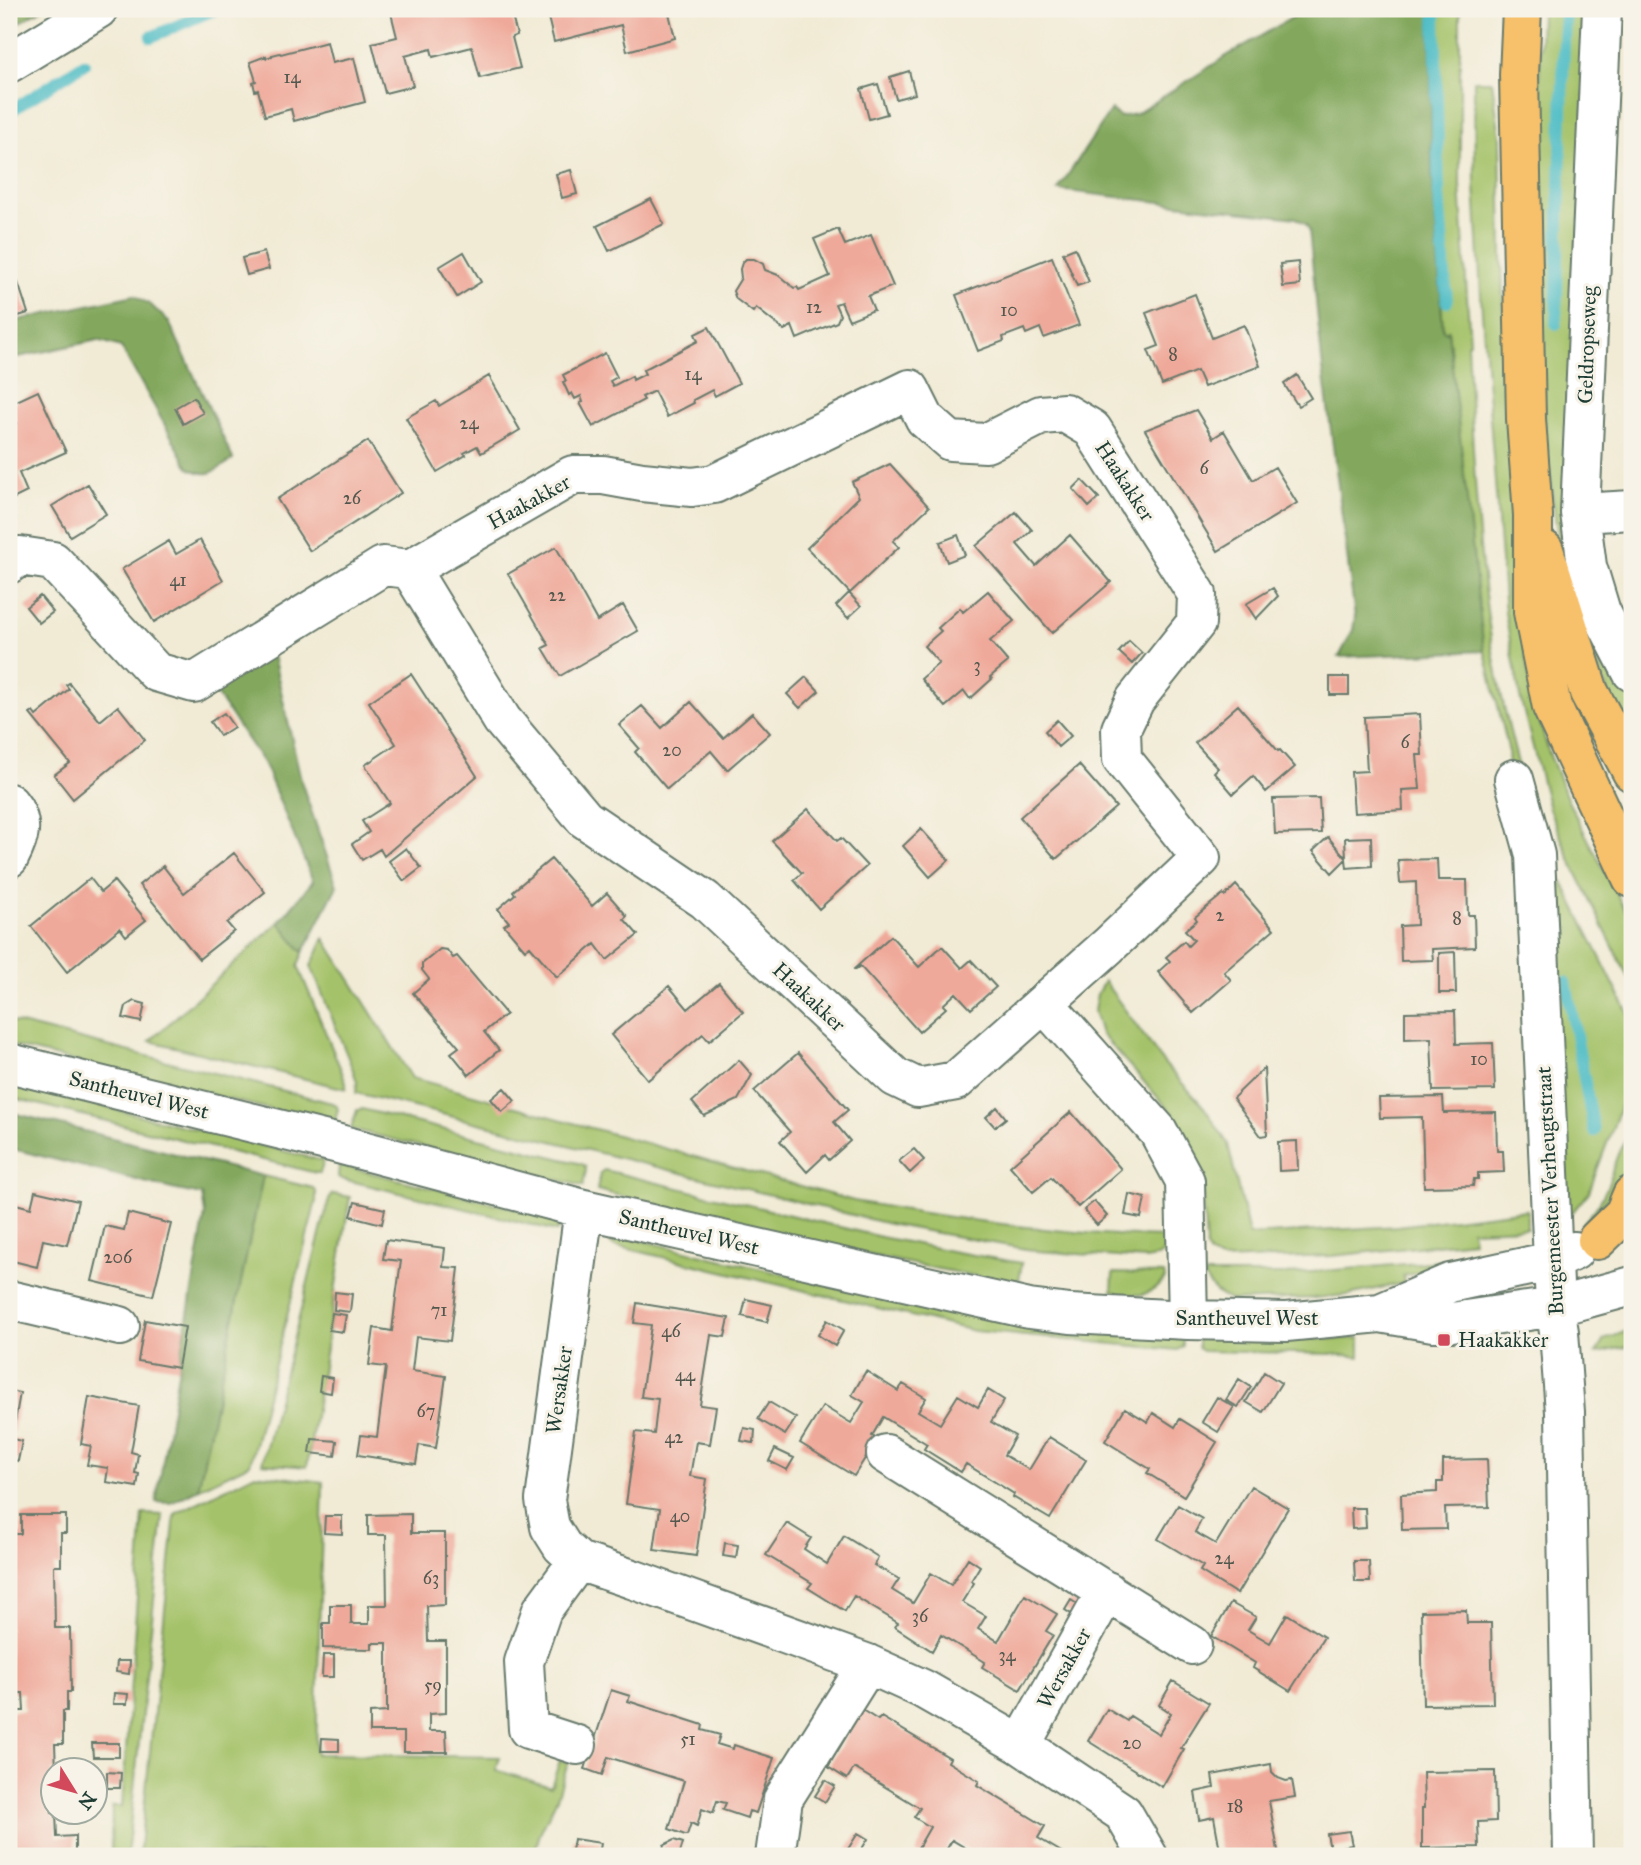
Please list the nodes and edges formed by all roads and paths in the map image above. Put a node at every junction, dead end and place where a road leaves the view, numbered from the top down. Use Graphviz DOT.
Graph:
graph roads {
  1 [pos="99,9"];
  2 [pos="1522,9"];
  3 [pos="1602,9"];
  4 [pos="9,63"];
  5 [pos="1632,510"];
  6 [pos="1580,513"];
  7 [pos="1533,514"];
  8 [pos="9,564"];
  9 [pos="410,569"];
  10 [pos="1632,672"];
  11 [pos="1632,772"];
  12 [pos="1514,779"];
  13 [pos="9,803"];
  14 [pos="9,858"];
  15 [pos="1632,878"];
  16 [pos="1044,1003"];
  17 [pos="9,1063"];
  18 [pos="1632,1195"];
  19 [pos="584,1209"];
  20 [pos="1615,1235"];
  21 [pos="1552,1261"];
  22 [pos="1632,1286"];
  23 [pos="9,1300"];
  24 [pos="1555,1307"];
  25 [pos="1380,1313"];
  26 [pos="1188,1320"];
  27 [pos="120,1326"];
  28 [pos="886,1454"];
  29 [pos="578,1562"];
  30 [pos="1107,1591"];
  31 [pos="1192,1646"];
  32 [pos="868,1664"];
  33 [pos="577,1745"];
  34 [pos="1021,1745"];
  35 [pos="775,1856"];
  36 [pos="1148,1856"];
  37 [pos="1573,1856"];
  1 -- 4 [label="street"];
  2 -- 7 [label="main road"];
  3 -- 6 [label="street, Geldropseweg"];
  5 -- 6 [label="street"];
  6 -- 10 [label="street, Geldropseweg"];
  7 -- 11 [label="main road"];
  7 -- 15 [label="main road"];
  8 -- 9 [label="street, Haakakker"];
  9 -- 16 [label="street, Haakakker"];
  9 -- 16 [label="street, Haakakker"];
  12 -- 21 [label="street, Burgemeester Verheugtstraat"];
  13 -- 14 [label="street"];
  16 -- 26 [label="street"];
  17 -- 19 [label="street, Santheuvel West"];
  18 -- 20 [label="main road"];
  19 -- 26 [label="street, Santheuvel West"];
  19 -- 29 [label="street, Wersakker"];
  20 -- 21 [label="street, Santheuvel West"];
  21 -- 24 [label="street, Burgemeester Verheugtstraat"];
  21 -- 25 [label="street, Santheuvel West"];
  22 -- 24 [label="street, Santheuvel West"];
  23 -- 27 [label="street"];
  24 -- 25 [label="street, Santheuvel West"];
  24 -- 37 [label="street, Burgemeester Verheugtstraat"];
  25 -- 26 [label="street, Santheuvel West"];
  28 -- 30 [label="street"];
  29 -- 32 [label="street"];
  29 -- 33 [label="street"];
  30 -- 31 [label="street"];
  30 -- 34 [label="street, Wersakker"];
  32 -- 34 [label="street"];
  32 -- 35 [label="street"];
  34 -- 36 [label="street"];
}
